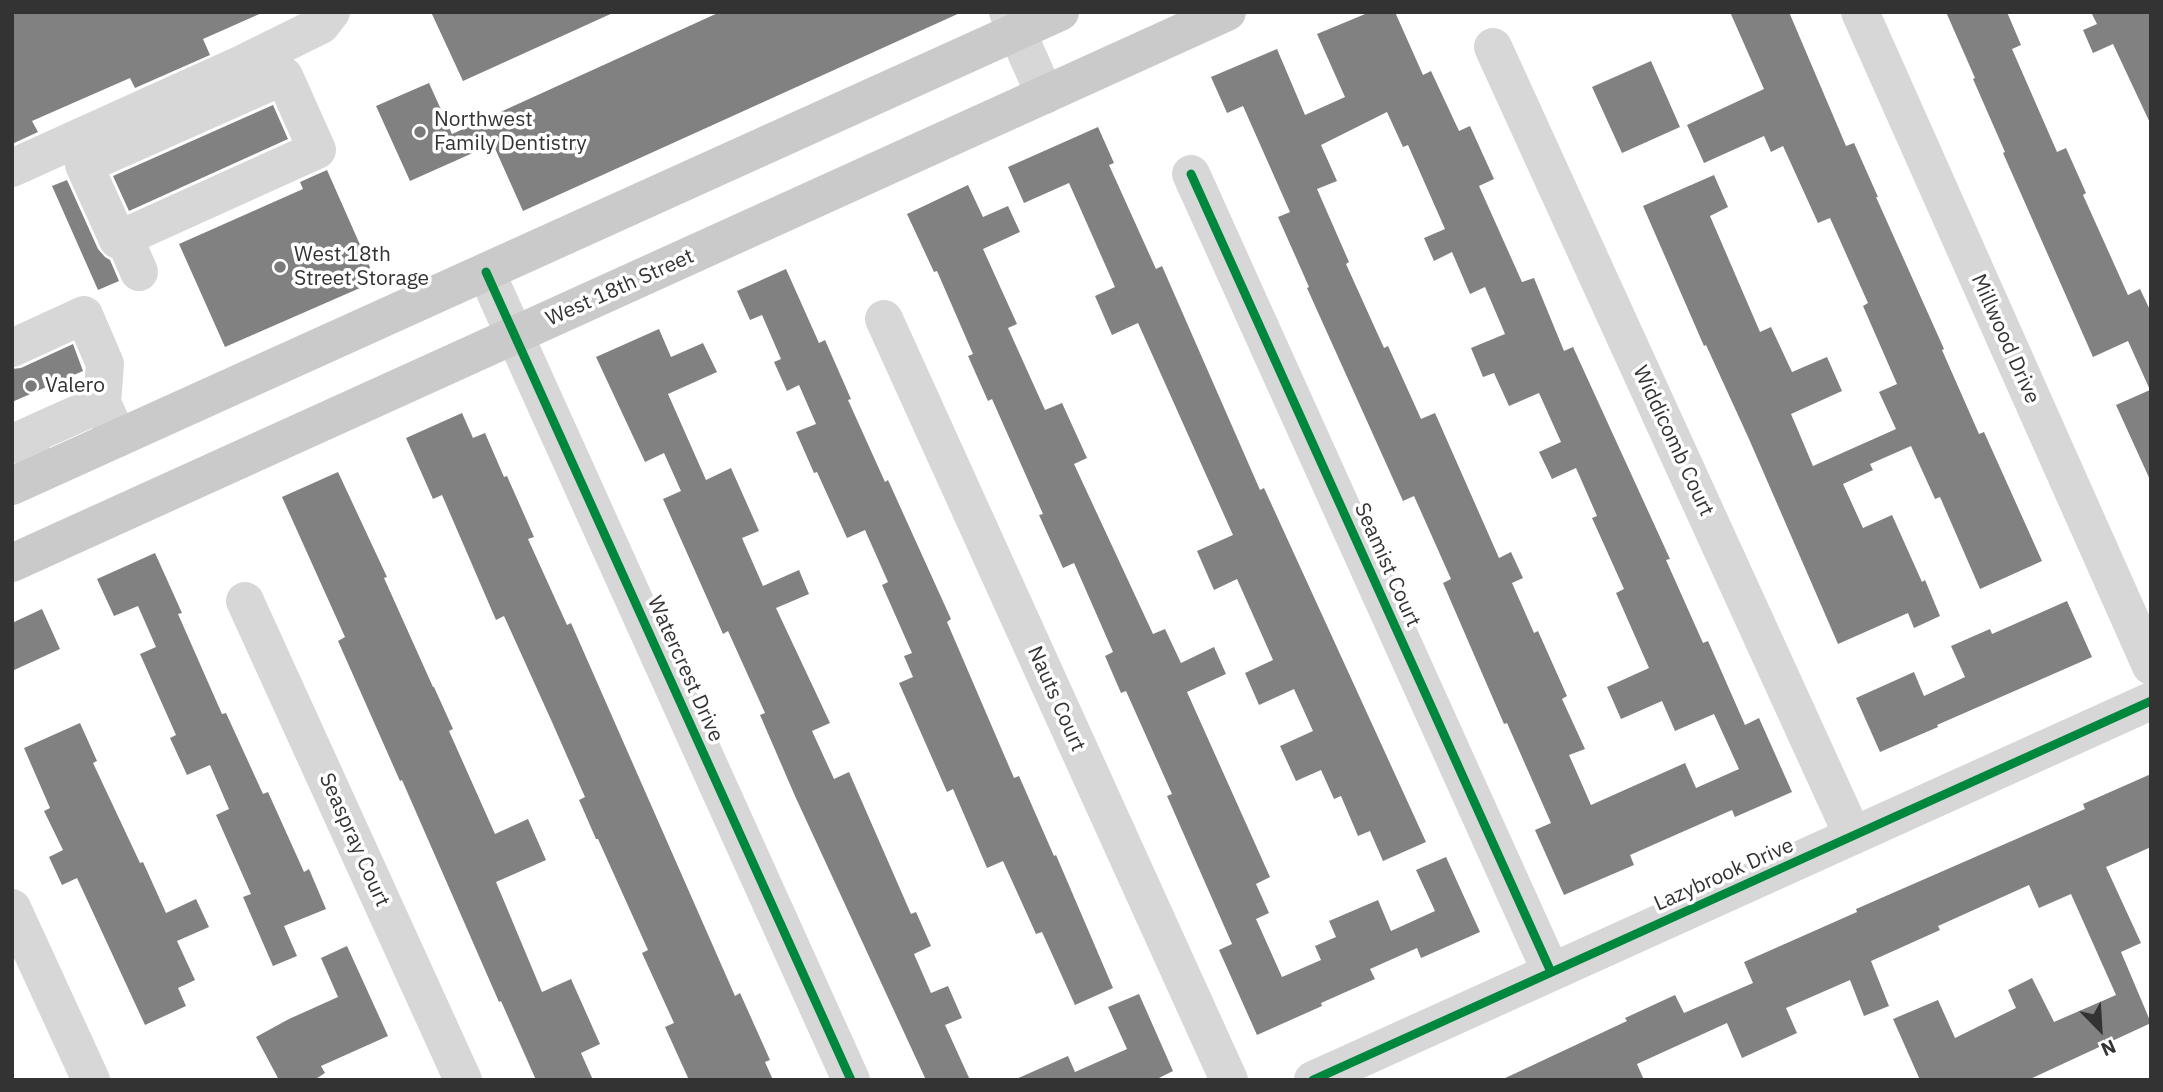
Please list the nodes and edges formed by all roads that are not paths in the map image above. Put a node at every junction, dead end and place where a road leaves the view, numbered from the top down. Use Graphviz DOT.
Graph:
graph roads {
  1 [pos="331,12"];
  2 [pos="1059,12"];
  3 [pos="1227,12"];
  4 [pos="1860,12"];
  5 [pos="1012,22"];
  6 [pos="1493,47"];
  7 [pos="1045,94"];
  8 [pos="12,168"];
  9 [pos="1191,174"];
  10 [pos="124,237"];
  11 [pos="139,272"];
  12 [pos="486,272"];
  13 [pos="884,319"];
  14 [pos="515,335"];
  15 [pos="12,348"];
  16 [pos="102,403"];
  17 [pos="118,438"];
  18 [pos="26,479"];
  19 [pos="12,563"];
  20 [pos="245,601"];
  21 [pos="2151,666"];
  22 [pos="2151,701"];
  23 [pos="1853,836"];
  24 [pos="12,908"];
  25 [pos="1551,972"];
  26 [pos="459,1078"];
  27 [pos="91,1080"];
  28 [pos="851,1080"];
  29 [pos="1229,1080"];
  30 [pos="1313,1080"];
  1 -- 8 [label="street"];
  2 -- 5 [label="main road"];
  3 -- 7 [label="main road, West 18th Street"];
  4 -- 21 [label="street, Millwood Drive"];
  5 -- 7 [label="street"];
  5 -- 12 [label="main road"];
  6 -- 23 [label="street, Widdicomb Court"];
  7 -- 14 [label="main road, West 18th Street"];
  9 -- 25 [label="street, Seamist Court"];
  10 -- 10 [label="street"];
  10 -- 11 [label="street"];
  12 -- 14 [label="street, Watercrest Drive"];
  12 -- 17 [label="main road"];
  13 -- 29 [label="street, Nauts Court"];
  14 -- 19 [label="main road, West 18th Street"];
  14 -- 28 [label="street, Watercrest Drive"];
  15 -- 16 [label="street"];
  16 -- 17 [label="street"];
  16 -- 18 [label="street"];
  17 -- 18 [label="main road"];
  20 -- 26 [label="street, Seaspray Court"];
  22 -- 23 [label="street, Lazybrook Drive"];
  23 -- 25 [label="street, Lazybrook Drive"];
  24 -- 27 [label="street"];
  25 -- 30 [label="street, Lazybrook Drive"];
}
